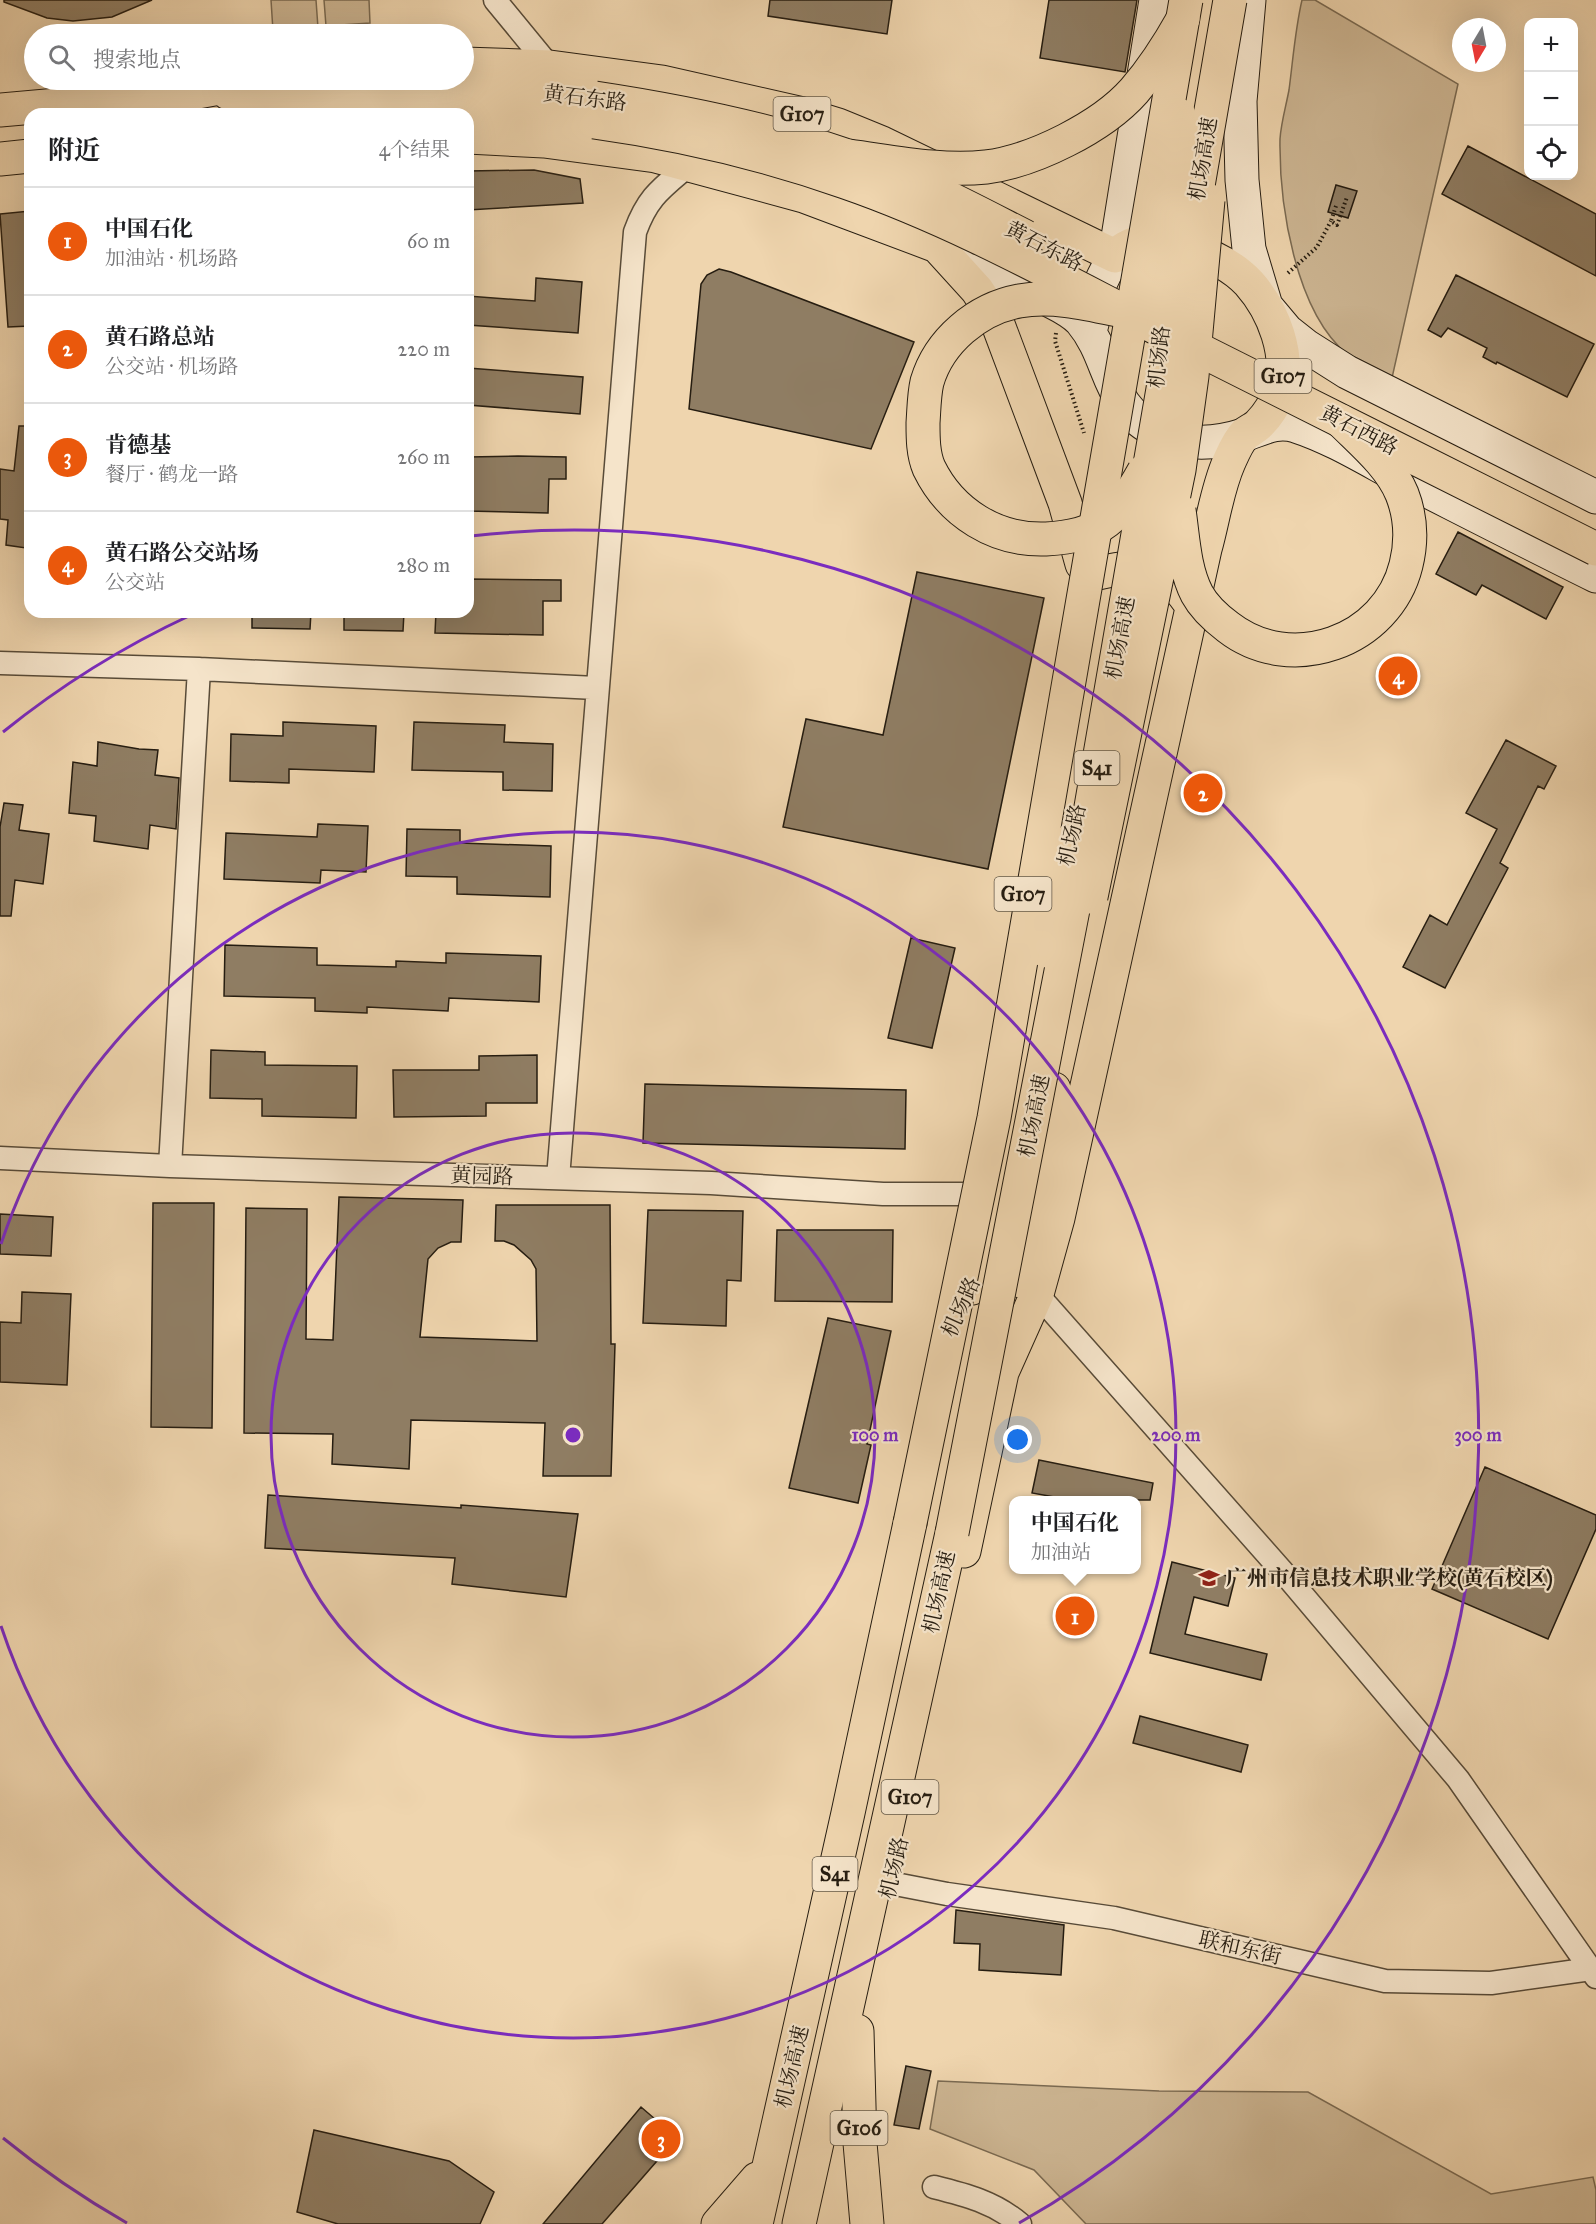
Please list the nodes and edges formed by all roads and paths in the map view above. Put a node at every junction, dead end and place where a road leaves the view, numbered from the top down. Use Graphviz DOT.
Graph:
graph roads {
  1 [pos="495,0"];
  2 [pos="1156,0"];
  3 [pos="1190,0"];
  4 [pos="1229,0"];
  5 [pos="1249,0"];
  6 [pos="474,64"];
  7 [pos="550,67"];
  8 [pos="209,90"];
  9 [pos="192,93"];
  10 [pos="0,110"];
  11 [pos="594,110"];
  12 [pos="474,114"];
  13 [pos="474,137"];
  14 [pos="849,156"];
  15 [pos="24,157"];
  16 [pos="0,159"];
  17 [pos="690,164"];
  18 [pos="955,178"];
  19 [pos="1347,197"];
  20 [pos="1336,206"];
  21 [pos="1331,221"];
  22 [pos="1055,226"];
  23 [pos="937,246"];
  24 [pos="1114,256"];
  25 [pos="1288,273"];
  26 [pos="1023,286"];
  27 [pos="1128,301"];
  28 [pos="1060,306"];
  29 [pos="1266,306"];
  30 [pos="1098,352"];
  31 [pos="1122,403"];
  32 [pos="1416,407"];
  33 [pos="1341,421"];
  34 [pos="1244,435"];
  35 [pos="1112,456"];
  36 [pos="1383,468"];
  37 [pos="1179,470"];
  38 [pos="1144,471"];
  39 [pos="1596,497"];
  40 [pos="1596,524"];
  41 [pos="1596,549"];
  42 [pos="1596,576"];
  43 [pos="1088,584"];
  44 [pos="1193,608"];
  45 [pos="0,663"];
  46 [pos="199,669"];
  47 [pos="596,688"];
  48 [pos="0,1158"];
  49 [pos="170,1166"];
  50 [pos="558,1178"];
  51 [pos="963,1194"];
  52 [pos="1037,1294"];
  53 [pos="930,1370"];
  54 [pos="1003,1370"];
  55 [pos="890,1883"];
  56 [pos="1592,1964"];
  57 [pos="857,2031"];
  58 [pos="757,2179"];
  59 [pos="934,2187"];
  60 [pos="718,2224"];
  61 [pos="747,2224"];
  62 [pos="756,2224"];
  63 [pos="799,2224"];
  64 [pos="813,2224"];
  65 [pos="867,2224"];
  66 [pos="1020,2224"];
  1 -- 7 [label="street"];
  2 -- 24 [label="main road"];
  3 -- 14 [label="main road, bridge"];
  3 -- 38 [label="main road, 机场路, bridge"];
  3 -- 62 [label="main road, 机场高速 / S41, bridge"];
  4 -- 37 [label="main road, 机场路, bridge"];
  4 -- 63 [label="main road, 机场高速 / S41, bridge"];
  5 -- 29 [label="main road"];
  6 -- 7 [label="main road, G107"];
  7 -- 18 [label="main road, G107"];
  8 -- 9 [label="main road"];
  9 -- 10 [label="main road, 黄石东路"];
  9 -- 11 [label="main road, 黄石东路"];
  11 -- 12 [label="main road, 黄石东路"];
  11 -- 14 [label="main road, 黄石东路, bridge"];
  11 -- 27 [label="main road, 黄石东路, bridge"];
  13 -- 17 [label="main road, G107"];
  14 -- 27 [label="main road, 黄石东路, bridge"];
  15 -- 16 [label="main road"];
  17 -- 23 [label="main road, G107"];
  17 -- 47 [label="street"];
  18 -- 22 [label="main road, G107"];
  18 -- 23 [label="main road"];
  19 -- 21 [label="path"];
  20 -- 21 [label="path"];
  21 -- 25 [label="path"];
  22 -- 24 [label="main road, G107"];
  22 -- 26 [label="main road"];
  23 -- 26 [label="main road"];
  23 -- 43 [label="main road, G107"];
  24 -- 29 [label="main road, G107"];
  24 -- 30 [label="main road"];
  26 -- 28 [label="main road"];
  27 -- 33 [label="main road, 黄石西路, bridge"];
  27 -- 38 [label="main road, bridge"];
  27 -- 40 [label="main road, 黄石西路, bridge"];
  28 -- 30 [label="main road"];
  28 -- 35 [label="path"];
  29 -- 32 [label="main road"];
  29 -- 34 [label="main road, G107"];
  30 -- 31 [label="main road"];
  31 -- 34 [label="main road"];
  31 -- 35 [label="main road"];
  32 -- 36 [label="main road"];
  32 -- 39 [label="main road"];
  33 -- 37 [label="main road, bridge"];
  33 -- 41 [label="main road, 黄石西路, bridge"];
  34 -- 36 [label="main road"];
  34 -- 44 [label="main road, 机场路 / G107"];
  35 -- 43 [label="main road"];
  36 -- 42 [label="main road"];
  37 -- 54 [label="main road, 机场路, bridge"];
  38 -- 53 [label="main road, 机场路, bridge"];
  43 -- 44 [label="main road"];
  43 -- 51 [label="main road, 机场路 / G107"];
  44 -- 52 [label="main road, 机场路 / G107"];
  45 -- 46 [label="street"];
  46 -- 47 [label="street"];
  46 -- 49 [label="street"];
  47 -- 50 [label="street"];
  48 -- 49 [label="street, 黄园路"];
  49 -- 50 [label="street, 黄园路"];
  50 -- 51 [label="street, 黄园路"];
  51 -- 53 [label="main road, 机场路 / G107"];
  52 -- 54 [label="main road, 机场路 / G107"];
  52 -- 56 [label="street"];
  53 -- 58 [label="main road, 机场路 / G107"];
  54 -- 55 [label="main road, 机场路 / G107"];
  55 -- 56 [label="street, 联和东街"];
  55 -- 57 [label="main road, 机场路 / G107"];
  57 -- 64 [label="main road, 机场路 / G107"];
  57 -- 65 [label="main road, G106"];
  58 -- 60 [label="main road"];
  58 -- 61 [label="main road, 机场路 / G107"];
  59 -- 66 [label="street"];
}
